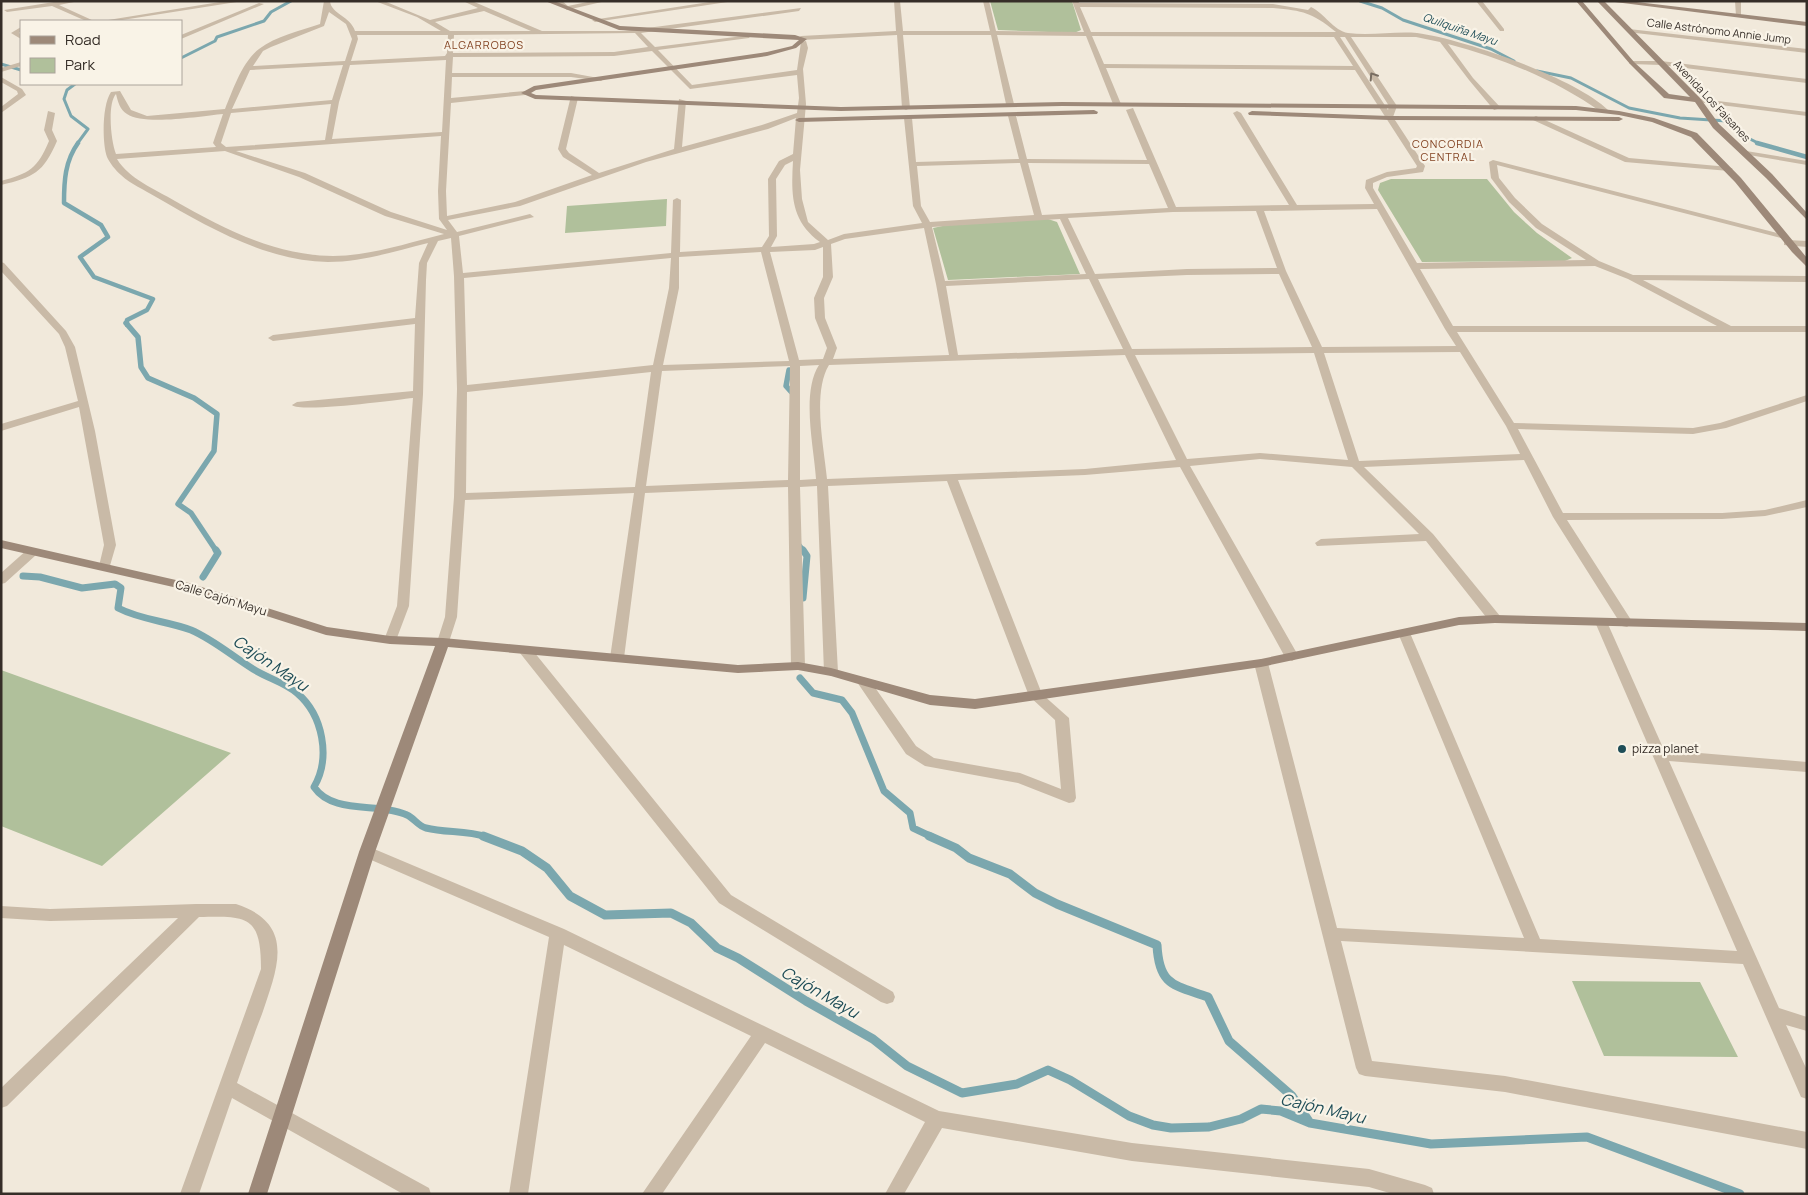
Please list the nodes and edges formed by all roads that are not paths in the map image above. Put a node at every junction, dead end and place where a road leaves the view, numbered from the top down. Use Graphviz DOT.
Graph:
graph roads {
  1 [pos="45,1"];
  2 [pos="76,1"];
  3 [pos="240,1"];
  4 [pos="378,1"];
  5 [pos="466,1"];
  6 [pos="548,1"];
  7 [pos="558,1"];
  8 [pos="603,1"];
  9 [pos="731,1"];
  10 [pos="898,1"];
  11 [pos="986,1"];
  12 [pos="1300,1"];
  13 [pos="1579,1"];
  14 [pos="1600,1"];
  15 [pos="1610,1"];
  16 [pos="1632,1"];
  17 [pos="1738,1"];
  18 [pos="1479,2"];
  19 [pos="1486,2"];
  20 [pos="327,3"];
  21 [pos="1076,3"];
  22 [pos="52,4"];
  23 [pos="261,4"];
  24 [pos="484,8"];
  25 [pos="567,8"];
  26 [pos="799,9"];
  27 [pos="7,10"];
  28 [pos="1315,14"];
  29 [pos="1739,14"];
  30 [pos="89,20"];
  31 [pos="112,20"];
  32 [pos="595,20"];
  33 [pos="428,22"];
  34 [pos="1807,22"];
  35 [pos="20,30"];
  36 [pos="647,30"];
  37 [pos="1502,30"];
  38 [pos="1629,31"];
  39 [pos="637,32"];
  40 [pos="900,32"];
  41 [pos="353,33"];
  42 [pos="995,33"];
  43 [pos="450,34"];
  44 [pos="1088,34"];
  45 [pos="1341,34"];
  46 [pos="548,35"];
  47 [pos="20,36"];
  48 [pos="749,36"];
  49 [pos="182,38"];
  50 [pos="802,40"];
  51 [pos="1443,40"];
  52 [pos="654,49"];
  53 [pos="1807,52"];
  54 [pos="448,56"];
  55 [pos="1632,63"];
  56 [pos="1661,63"];
  57 [pos="20,64"];
  58 [pos="345,64"];
  59 [pos="1103,66"];
  60 [pos="248,68"];
  61 [pos="672,68"];
  62 [pos="1356,68"];
  63 [pos="1,70"];
  64 [pos="800,72"];
  65 [pos="448,75"];
  66 [pos="1,79"];
  67 [pos="601,79"];
  68 [pos="1807,81"];
  69 [pos="1,89"];
  70 [pos="525,93"];
  71 [pos="22,95"];
  72 [pos="574,98"];
  73 [pos="1697,100"];
  74 [pos="446,101"];
  75 [pos="682,101"];
  76 [pos="335,102"];
  77 [pos="1010,104"];
  78 [pos="1117,104"];
  79 [pos="1380,106"];
  80 [pos="1393,106"];
  81 [pos="906,108"];
  82 [pos="1497,108"];
  83 [pos="229,110"];
  84 [pos="1130,110"];
  85 [pos="1604,110"];
  86 [pos="1,111"];
  87 [pos="51,113"];
  88 [pos="1237,113"];
  89 [pos="801,114"];
  90 [pos="1807,114"];
  91 [pos="1012,116"];
  92 [pos="908,118"];
  93 [pos="1390,118"];
  94 [pos="1536,118"];
  95 [pos="1646,120"];
  96 [pos="445,134"];
  97 [pos="328,142"];
  98 [pos="260,147"];
  99 [pos="226,150"];
  100 [pos="678,150"];
  101 [pos="1743,152"];
  102 [pos="798,155"];
  103 [pos="112,156"];
  104 [pos="246,157"];
  105 [pos="1023,161"];
  106 [pos="1153,162"];
  107 [pos="1807,163"];
  108 [pos="915,164"];
  109 [pos="1729,169"];
  110 [pos="598,176"];
  111 [pos="1,183"];
  112 [pos="677,200"];
  113 [pos="1380,206"];
  114 [pos="1295,208"];
  115 [pos="1259,209"];
  116 [pos="1173,210"];
  117 [pos="1038,216"];
  118 [pos="530,217"];
  119 [pos="1063,217"];
  120 [pos="1807,218"];
  121 [pos="444,219"];
  122 [pos="927,225"];
  123 [pos="455,235"];
  124 [pos="1781,235"];
  125 [pos="434,240"];
  126 [pos="827,243"];
  127 [pos="1788,243"];
  128 [pos="1807,244"];
  129 [pos="765,249"];
  130 [pos="674,254"];
  131 [pos="1596,263"];
  132 [pos="1807,264"];
  133 [pos="1415,266"];
  134 [pos="2,267"];
  135 [pos="1282,271"];
  136 [pos="459,276"];
  137 [pos="1092,276"];
  138 [pos="1631,277"];
  139 [pos="1807,279"];
  140 [pos="941,284"];
  141 [pos="421,320"];
  142 [pos="1728,328"];
  143 [pos="1450,329"];
  144 [pos="1807,329"];
  145 [pos="273,338"];
  146 [pos="1318,349"];
  147 [pos="1463,349"];
  148 [pos="1129,352"];
  149 [pos="954,358"];
  150 [pos="828,361"];
  151 [pos="795,362"];
  152 [pos="656,368"];
  153 [pos="462,389"];
  154 [pos="418,394"];
  155 [pos="1807,398"];
  156 [pos="84,402"];
  157 [pos="298,405"];
  158 [pos="1511,426"];
  159 [pos="1,428"];
  160 [pos="1525,457"];
  161 [pos="1183,462"];
  162 [pos="1356,464"];
  163 [pos="950,476"];
  164 [pos="822,482"];
  165 [pos="794,483"];
  166 [pos="639,490"];
  167 [pos="460,497"];
  168 [pos="1807,503"];
  169 [pos="1559,517"];
  170 [pos="1429,537"];
  171 [pos="1321,543"];
  172 [pos="1,544"];
  173 [pos="32,552"];
  174 [pos="105,566"];
  175 [pos="1,580"];
  176 [pos="1495,619"];
  177 [pos="1601,622"];
  178 [pos="1627,623"];
  179 [pos="1807,627"];
  180 [pos="1404,633"];
  181 [pos="390,640"];
  182 [pos="443,642"];
  183 [pos="525,650"];
  184 [pos="1292,657"];
  185 [pos="617,658"];
  186 [pos="1262,663"];
  187 [pos="798,666"];
  188 [pos="831,672"];
  189 [pos="864,682"];
  190 [pos="1036,696"];
  191 [pos="1660,755"];
  192 [pos="1807,767"];
  193 [pos="367,852"];
  194 [pos="196,910"];
  195 [pos="1,912"];
  196 [pos="558,934"];
  197 [pos="1331,934"];
  198 [pos="1535,946"];
  199 [pos="1748,958"];
  200 [pos="887,997"];
  201 [pos="1774,1013"];
  202 [pos="1807,1024"];
  203 [pos="762,1034"];
  204 [pos="227,1086"];
  205 [pos="1807,1091"];
  206 [pos="1,1100"];
  207 [pos="281,1115"];
  208 [pos="937,1119"];
  209 [pos="1807,1141"];
  210 [pos="190,1194"];
  211 [pos="257,1194"];
  212 [pos="422,1194"];
  213 [pos="518,1194"];
  214 [pos="651,1194"];
  215 [pos="894,1194"];
  216 [pos="1426,1194"];
  1 -- 22 [label="street"];
  2 -- 22 [label="street"];
  3 -- 31 [label="street"];
  4 -- 33 [label="street"];
  5 -- 24 [label="street"];
  6 -- 25 [label="street"];
  7 -- 25 [label="street"];
  8 -- 25 [label="street"];
  9 -- 32 [label="street"];
  10 -- 40 [label="street"];
  11 -- 42 [label="street"];
  12 -- 28 [label="street"];
  13 -- 55 [label="street"];
  14 -- 38 [label="street, Avenida Los Faisanes"];
  15 -- 29 [label="street"];
  16 -- 29 [label="street"];
  17 -- 29 [label="street"];
  18 -- 19 [label="street"];
  18 -- 37 [label="street"];
  20 -- 41 [label="street"];
  20 -- 60 [label="street"];
  21 -- 28 [label="street"];
  21 -- 44 [label="street"];
  22 -- 27 [label="street"];
  22 -- 30 [label="street"];
  23 -- 49 [label="street"];
  24 -- 33 [label="street"];
  24 -- 46 [label="street"];
  25 -- 32 [label="street"];
  26 -- 36 [label="street"];
  28 -- 45 [label="street"];
  29 -- 34 [label="street"];
  32 -- 36 [label="street"];
  33 -- 43 [label="street"];
  35 -- 47 [label="street"];
  36 -- 39 [label="street"];
  36 -- 48 [label="street"];
  38 -- 53 [label="street, Calle Astrónomo Annie Jump"];
  38 -- 56 [label="street, Avenida Los Faisanes"];
  39 -- 46 [label="street"];
  39 -- 52 [label="street"];
  40 -- 42 [label="street"];
  40 -- 50 [label="street"];
  40 -- 81 [label="street"];
  41 -- 43 [label="street"];
  41 -- 58 [label="street"];
  42 -- 44 [label="street"];
  42 -- 77 [label="street"];
  43 -- 46 [label="street"];
  43 -- 54 [label="street"];
  44 -- 45 [label="street"];
  44 -- 59 [label="street"];
  45 -- 51 [label="street"];
  45 -- 62 [label="street"];
  80 -- 45 [label="street, one-way"];
  48 -- 50 [label="street"];
  48 -- 52 [label="street"];
  50 -- 61 [label="street"];
  50 -- 64 [label="street"];
  51 -- 82 [label="street"];
  51 -- 85 [label="street"];
  52 -- 54 [label="street"];
  52 -- 61 [label="street"];
  54 -- 58 [label="street"];
  54 -- 65 [label="street"];
  55 -- 56 [label="street"];
  55 -- 73 [label="street"];
  56 -- 68 [label="street"];
  56 -- 73 [label="street, Avenida Los Faisanes"];
  57 -- 63 [label="street"];
  58 -- 60 [label="street"];
  58 -- 76 [label="street"];
  59 -- 62 [label="street"];
  59 -- 78 [label="street"];
  60 -- 83 [label="street"];
  61 -- 64 [label="street"];
  61 -- 67 [label="street"];
  62 -- 79 [label="street"];
  64 -- 89 [label="street"];
  65 -- 67 [label="street"];
  65 -- 74 [label="street"];
  66 -- 71 [label="street"];
  67 -- 70 [label="street"];
  69 -- 71 [label="street"];
  70 -- 72 [label="street"];
  70 -- 74 [label="street"];
  71 -- 86 [label="street"];
  72 -- 75 [label="street"];
  72 -- 110 [label="street"];
  73 -- 90 [label="street"];
  73 -- 101 [label="street, Avenida Los Faisanes"];
  74 -- 96 [label="street"];
  75 -- 89 [label="street"];
  75 -- 100 [label="street"];
  76 -- 83 [label="street"];
  76 -- 97 [label="street"];
  77 -- 78 [label="street"];
  77 -- 81 [label="street"];
  78 -- 79 [label="street"];
  79 -- 80 [label="street"];
  79 -- 93 [label="street"];
  80 -- 82 [label="street"];
  80 -- 93 [label="street"];
  81 -- 89 [label="street"];
  82 -- 85 [label="street"];
  83 -- 99 [label="street"];
  83 -- 103 [label="street"];
  84 -- 88 [label="street"];
  84 -- 91 [label="street"];
  84 -- 106 [label="street"];
  85 -- 95 [label="street"];
  87 -- 111 [label="street"];
  88 -- 93 [label="street"];
  88 -- 114 [label="street"];
  89 -- 92 [label="street"];
  89 -- 100 [label="street"];
  89 -- 102 [label="street"];
  91 -- 92 [label="street"];
  91 -- 105 [label="street"];
  92 -- 108 [label="street"];
  93 -- 94 [label="street"];
  93 -- 113 [label="street"];
  94 -- 95 [label="street"];
  94 -- 109 [label="street"];
  95 -- 109 [label="street"];
  96 -- 97 [label="street"];
  96 -- 121 [label="street"];
  97 -- 98 [label="street"];
  98 -- 99 [label="street"];
  98 -- 104 [label="street"];
  99 -- 103 [label="street"];
  99 -- 104 [label="street"];
  100 -- 110 [label="street"];
  101 -- 107 [label="street"];
  101 -- 120 [label="street, Avenida Los Faisanes"];
  102 -- 126 [label="street"];
  102 -- 129 [label="street"];
  103 -- 125 [label="street"];
  104 -- 123 [label="street"];
  105 -- 106 [label="street"];
  105 -- 108 [label="street"];
  105 -- 117 [label="street"];
  106 -- 116 [label="street"];
  108 -- 122 [label="street"];
  109 -- 124 [label="street"];
  110 -- 121 [label="street"];
  112 -- 130 [label="street"];
  113 -- 114 [label="street"];
  113 -- 133 [label="street"];
  114 -- 115 [label="street"];
  115 -- 116 [label="street"];
  115 -- 135 [label="street"];
  116 -- 119 [label="street"];
  117 -- 119 [label="street"];
  117 -- 122 [label="street"];
  118 -- 123 [label="street"];
  119 -- 137 [label="street"];
  121 -- 123 [label="street"];
  122 -- 126 [label="street"];
  122 -- 140 [label="street"];
  123 -- 125 [label="street"];
  123 -- 136 [label="street"];
  124 -- 127 [label="street"];
  124 -- 131 [label="street"];
  125 -- 141 [label="street"];
  126 -- 129 [label="street"];
  126 -- 150 [label="street"];
  127 -- 128 [label="street"];
  127 -- 132 [label="street"];
  129 -- 130 [label="street"];
  129 -- 151 [label="street"];
  130 -- 136 [label="street"];
  130 -- 152 [label="street"];
  131 -- 133 [label="street"];
  131 -- 138 [label="street"];
  133 -- 143 [label="street"];
  134 -- 156 [label="street"];
  135 -- 137 [label="street"];
  135 -- 146 [label="street"];
  136 -- 153 [label="street"];
  137 -- 140 [label="street"];
  137 -- 148 [label="street"];
  138 -- 139 [label="street"];
  138 -- 142 [label="street"];
  140 -- 149 [label="street"];
  141 -- 145 [label="street"];
  141 -- 154 [label="street"];
  142 -- 143 [label="street"];
  142 -- 144 [label="street"];
  143 -- 147 [label="street"];
  146 -- 147 [label="street"];
  146 -- 148 [label="street"];
  146 -- 162 [label="street"];
  147 -- 158 [label="street"];
  148 -- 149 [label="street"];
  148 -- 161 [label="street"];
  149 -- 150 [label="street"];
  150 -- 151 [label="street"];
  150 -- 164 [label="street"];
  151 -- 152 [label="street"];
  151 -- 165 [label="street"];
  152 -- 153 [label="street"];
  152 -- 166 [label="street"];
  153 -- 167 [label="street"];
  154 -- 157 [label="street"];
  154 -- 181 [label="street"];
  155 -- 158 [label="street"];
  156 -- 159 [label="street"];
  156 -- 174 [label="street"];
  158 -- 160 [label="street"];
  160 -- 162 [label="street"];
  160 -- 169 [label="street"];
  161 -- 162 [label="street"];
  161 -- 163 [label="street"];
  161 -- 184 [label="street"];
  162 -- 170 [label="street"];
  163 -- 164 [label="street"];
  163 -- 190 [label="street"];
  164 -- 165 [label="street"];
  164 -- 188 [label="street"];
  165 -- 166 [label="street"];
  165 -- 187 [label="street"];
  166 -- 167 [label="street"];
  166 -- 185 [label="street"];
  167 -- 182 [label="street"];
  168 -- 169 [label="street"];
  169 -- 178 [label="street"];
  170 -- 171 [label="street"];
  170 -- 176 [label="street"];
  172 -- 173 [label="street, Calle Cajón Mayu"];
  173 -- 174 [label="street, Calle Cajón Mayu"];
  173 -- 175 [label="street"];
  174 -- 181 [label="street, Calle Cajón Mayu"];
  176 -- 177 [label="street, Calle Cajón Mayu"];
  176 -- 180 [label="street, Calle Cajón Mayu"];
  177 -- 178 [label="street, Calle Cajón Mayu"];
  177 -- 191 [label="street"];
  178 -- 179 [label="street, Calle Cajón Mayu"];
  180 -- 184 [label="street, Calle Cajón Mayu"];
  180 -- 198 [label="street"];
  181 -- 182 [label="street, Calle Cajón Mayu"];
  182 -- 183 [label="street, Calle Cajón Mayu"];
  182 -- 193 [label="street"];
  183 -- 185 [label="street, Calle Cajón Mayu"];
  183 -- 200 [label="street"];
  184 -- 186 [label="street, Calle Cajón Mayu"];
  185 -- 187 [label="street, Calle Cajón Mayu"];
  186 -- 190 [label="street, Calle Cajón Mayu"];
  186 -- 197 [label="street"];
  187 -- 188 [label="street, Calle Cajón Mayu"];
  188 -- 189 [label="street, Calle Cajón Mayu"];
  189 -- 190 [label="street, Calle Cajón Mayu"];
  189 -- 190 [label="street"];
  191 -- 192 [label="street"];
  191 -- 199 [label="street"];
  193 -- 196 [label="street"];
  193 -- 207 [label="street"];
  194 -- 195 [label="street"];
  194 -- 204 [label="street"];
  194 -- 206 [label="street"];
  196 -- 203 [label="street"];
  196 -- 213 [label="street"];
  197 -- 198 [label="street"];
  197 -- 209 [label="street"];
  198 -- 199 [label="street"];
  199 -- 201 [label="street"];
  201 -- 202 [label="street"];
  201 -- 205 [label="street"];
  203 -- 208 [label="street"];
  203 -- 214 [label="street"];
  204 -- 207 [label="street"];
  204 -- 210 [label="street"];
  207 -- 211 [label="street"];
  207 -- 212 [label="street"];
  208 -- 215 [label="street"];
  208 -- 216 [label="street"];
}
